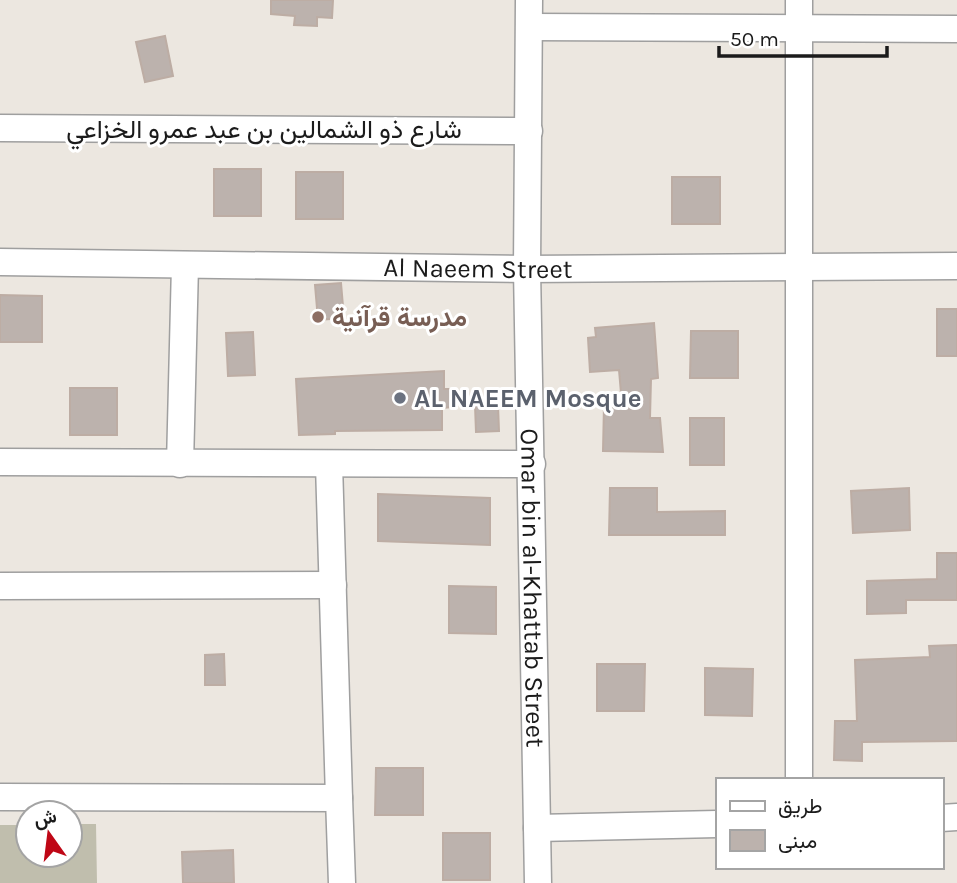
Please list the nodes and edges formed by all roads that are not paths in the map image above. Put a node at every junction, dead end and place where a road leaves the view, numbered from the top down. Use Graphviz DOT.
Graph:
graph roads {
  1 [pos="529,0"];
  2 [pos="799,0"];
  3 [pos="530,27"];
  4 [pos="799,29"];
  5 [pos="957,29"];
  6 [pos="0,128"];
  7 [pos="529,131"];
  8 [pos="0,262"];
  9 [pos="185,265"];
  10 [pos="957,266"];
  11 [pos="800,267"];
  12 [pos="527,269"];
  13 [pos="0,462"];
  14 [pos="180,464"];
  15 [pos="329,464"];
  16 [pos="532,464"];
  17 [pos="332,585"];
  18 [pos="0,586"];
  19 [pos="799,778"];
  20 [pos="0,797"];
  21 [pos="339,798"];
  22 [pos="716,824"];
  23 [pos="537,828"];
  24 [pos="342,883"];
  25 [pos="538,883"];
  1 -- 3 [label="street, Omar bin al-Khattab Street"];
  2 -- 4 [label="street"];
  3 -- 4 [label="street"];
  3 -- 7 [label="street, Omar bin al-Khattab Street"];
  4 -- 5 [label="street"];
  4 -- 11 [label="street"];
  6 -- 7 [label="street, شارع ذو الشمالين بن عبد عمرو الخزاعي"];
  7 -- 12 [label="street, Omar bin al-Khattab Street"];
  8 -- 9 [label="street, Al Naeem Street"];
  9 -- 12 [label="street, Al Naeem Street"];
  9 -- 14 [label="street"];
  10 -- 11 [label="street, Al Naeem Street"];
  11 -- 12 [label="street, Al Naeem Street"];
  11 -- 19 [label="street"];
  12 -- 16 [label="street, Omar bin al-Khattab Street"];
  13 -- 14 [label="street"];
  14 -- 15 [label="street"];
  15 -- 16 [label="street"];
  15 -- 17 [label="street"];
  16 -- 23 [label="street, Omar bin al-Khattab Street"];
  17 -- 18 [label="street"];
  17 -- 21 [label="street"];
  20 -- 21 [label="street"];
  21 -- 24 [label="street"];
  22 -- 23 [label="street"];
  23 -- 25 [label="street, Omar bin al-Khattab Street"];
}
